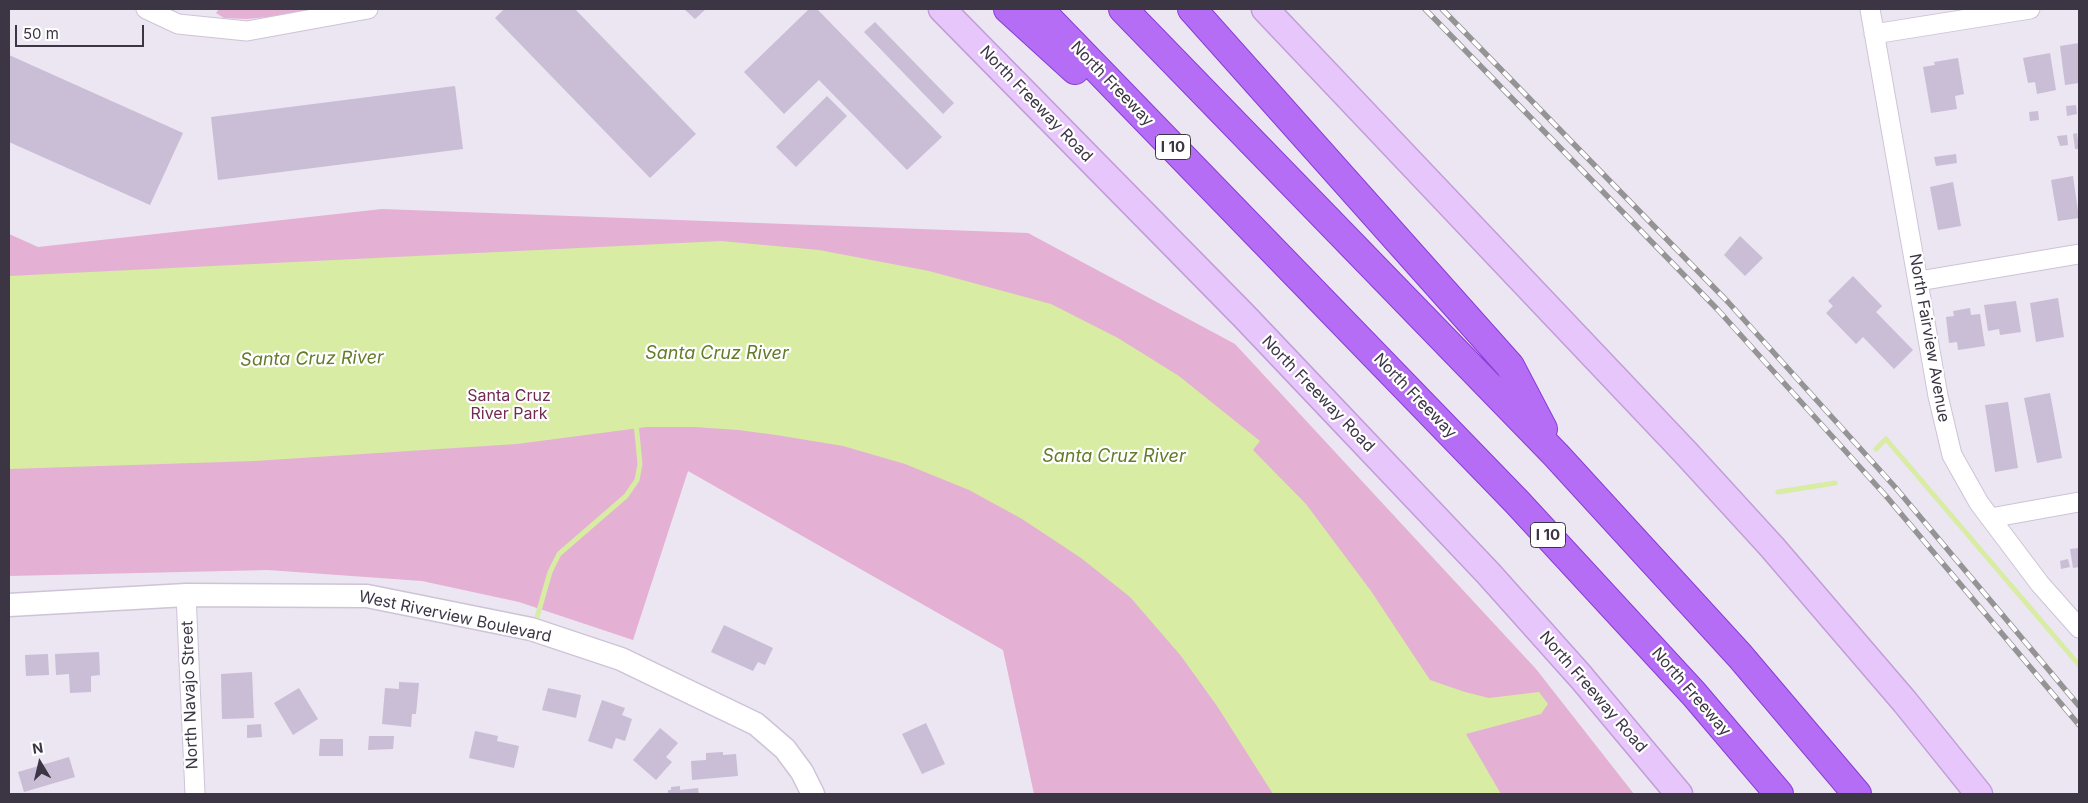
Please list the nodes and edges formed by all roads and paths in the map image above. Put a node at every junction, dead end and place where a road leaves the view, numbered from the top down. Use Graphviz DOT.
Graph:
graph roads {
  1 [pos="146,9"];
  2 [pos="368,9"];
  3 [pos="942,9"];
  4 [pos="1008,9"];
  5 [pos="1039,9"];
  6 [pos="1123,9"];
  7 [pos="1192,9"];
  8 [pos="1265,9"];
  9 [pos="1870,9"];
  10 [pos="2030,9"];
  11 [pos="190,17"];
  12 [pos="1874,34"];
  13 [pos="2079,254"];
  14 [pos="1919,281"];
  15 [pos="1307,285"];
  16 [pos="1556,455"];
  17 [pos="2079,502"];
  18 [pos="1990,518"];
  19 [pos="186,595"];
  20 [pos="9,605"];
  21 [pos="2079,628"];
  22 [pos="195,794"];
  23 [pos="813,794"];
  24 [pos="1679,794"];
  25 [pos="1779,794"];
  26 [pos="1857,794"];
  27 [pos="1979,794"];
  1 -- 11 [label="street"];
  2 -- 11 [label="street"];
  3 -- 24 [label="main road, North Freeway Road"];
  4 -- 15 [label="highway"];
  5 -- 15 [label="highway, North Freeway / I 10"];
  6 -- 16 [label="highway"];
  7 -- 16 [label="highway"];
  8 -- 27 [label="main road"];
  9 -- 12 [label="street, North Fairview Avenue"];
  10 -- 12 [label="street"];
  12 -- 14 [label="street, North Fairview Avenue"];
  13 -- 14 [label="street"];
  14 -- 18 [label="street, North Fairview Avenue"];
  15 -- 25 [label="highway, North Freeway / I 10"];
  16 -- 26 [label="highway"];
  17 -- 18 [label="street"];
  18 -- 21 [label="street, North Fairview Avenue"];
  19 -- 20 [label="street, West Riverview Boulevard"];
  19 -- 22 [label="street, North Navajo Street"];
  19 -- 23 [label="street, West Riverview Boulevard"];
}
